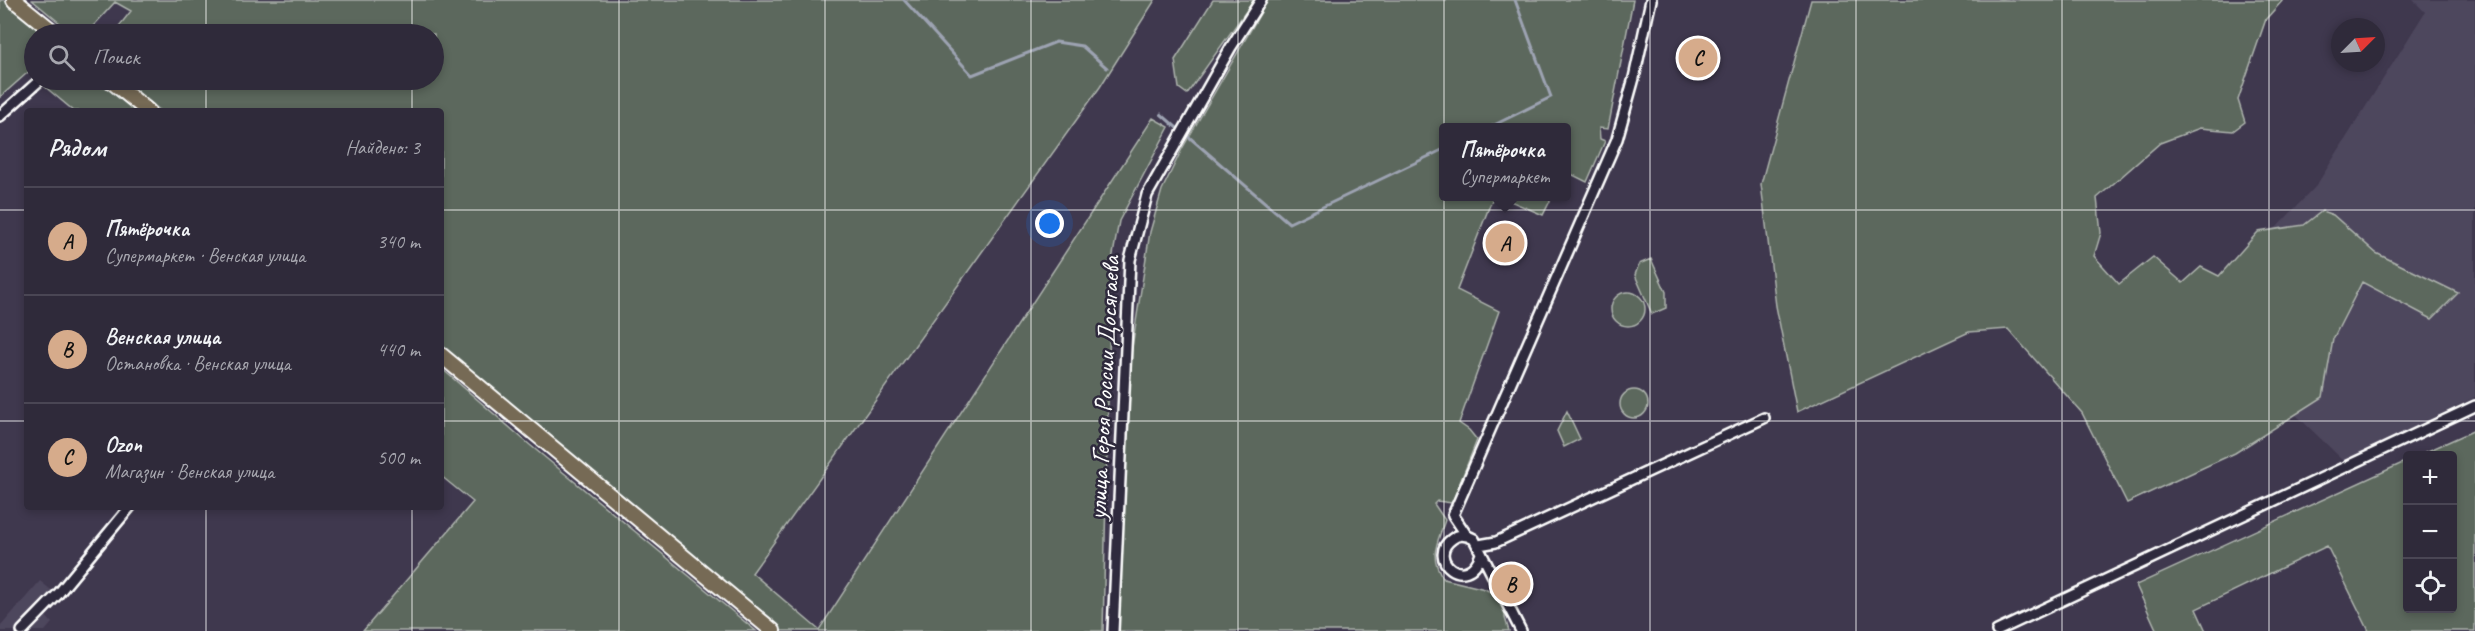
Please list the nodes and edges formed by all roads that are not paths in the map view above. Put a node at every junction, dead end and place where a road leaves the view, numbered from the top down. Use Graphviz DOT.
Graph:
graph roads {
  1 [pos="14,0"];
  2 [pos="1261,0"];
  3 [pos="1651,0"];
  4 [pos="44,24"];
  5 [pos="29,90"];
  6 [pos="122,90"];
  7 [pos="144,108"];
  8 [pos="0,116"];
  9 [pos="444,357"];
  10 [pos="2475,406"];
  11 [pos="1764,418"];
  12 [pos="128,510"];
  13 [pos="1467,536"];
  14 [pos="1480,550"];
  15 [pos="22,631"];
  16 [pos="774,631"];
  17 [pos="1113,631"];
  18 [pos="1521,631"];
  19 [pos="1997,631"];
  1 -- 4 [label="highway"];
  2 -- 17 [label="street, улица Героя России Досягаева"];
  3 -- 13 [label="street"];
  5 -- 8 [label="street"];
  6 -- 7 [label="highway"];
  9 -- 16 [label="highway"];
  10 -- 19 [label="street"];
  11 -- 14 [label="street"];
  12 -- 15 [label="street"];
  13 -- 14 [label="street"];
  13 -- 14 [label="street"];
  14 -- 18 [label="street"];
}
